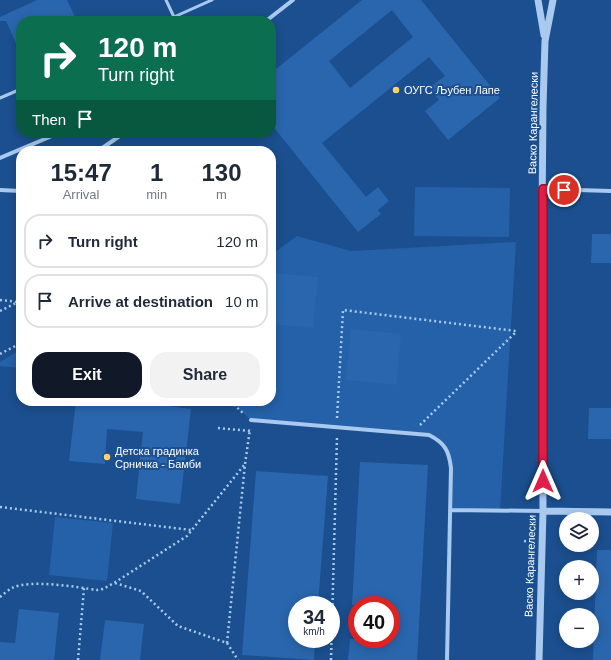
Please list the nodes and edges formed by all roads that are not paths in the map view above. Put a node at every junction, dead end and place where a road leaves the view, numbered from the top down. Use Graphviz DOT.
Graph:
graph roads {
  1 [pos="166,0"];
  2 [pos="212,0"];
  3 [pos="293,0"];
  4 [pos="538,0"];
  5 [pos="553,0"];
  6 [pos="174,16"];
  7 [pos="176,16"];
  8 [pos="272,16"];
  9 [pos="545,41"];
  10 [pos="16,90"];
  11 [pos="0,98"];
  12 [pos="47,138"];
  13 [pos="117,138"];
  14 [pos="28,146"];
  15 [pos="105,146"];
  16 [pos="16,151"];
  17 [pos="0,158"];
  18 [pos="543,189"];
  19 [pos="0,190"];
  20 [pos="611,191"];
  21 [pos="16,192"];
  22 [pos="251,420"];
  23 [pos="450,510"];
  24 [pos="543,511"];
  25 [pos="611,512"];
  26 [pos="447,660"];
  27 [pos="538,660"];
  1 -- 6 [label="lane"];
  2 -- 7 [label="lane"];
  3 -- 8 [label="street"];
  4 -- 9 [label="street, Васко Карангелески"];
  5 -- 9 [label="street, Васко Карангелески"];
  9 -- 18 [label="street, Васко Карангелески"];
  10 -- 11 [label="lane"];
  12 -- 14 [label="street"];
  13 -- 15 [label="street"];
  16 -- 17 [label="street"];
  18 -- 20 [label="street"];
  18 -- 24 [label="street, Васко Карангелески"];
  19 -- 21 [label="street"];
  22 -- 23 [label="street"];
  23 -- 24 [label="street"];
  23 -- 26 [label="street"];
  24 -- 25 [label="street"];
  24 -- 27 [label="street, Васко Карангелески"];
}
